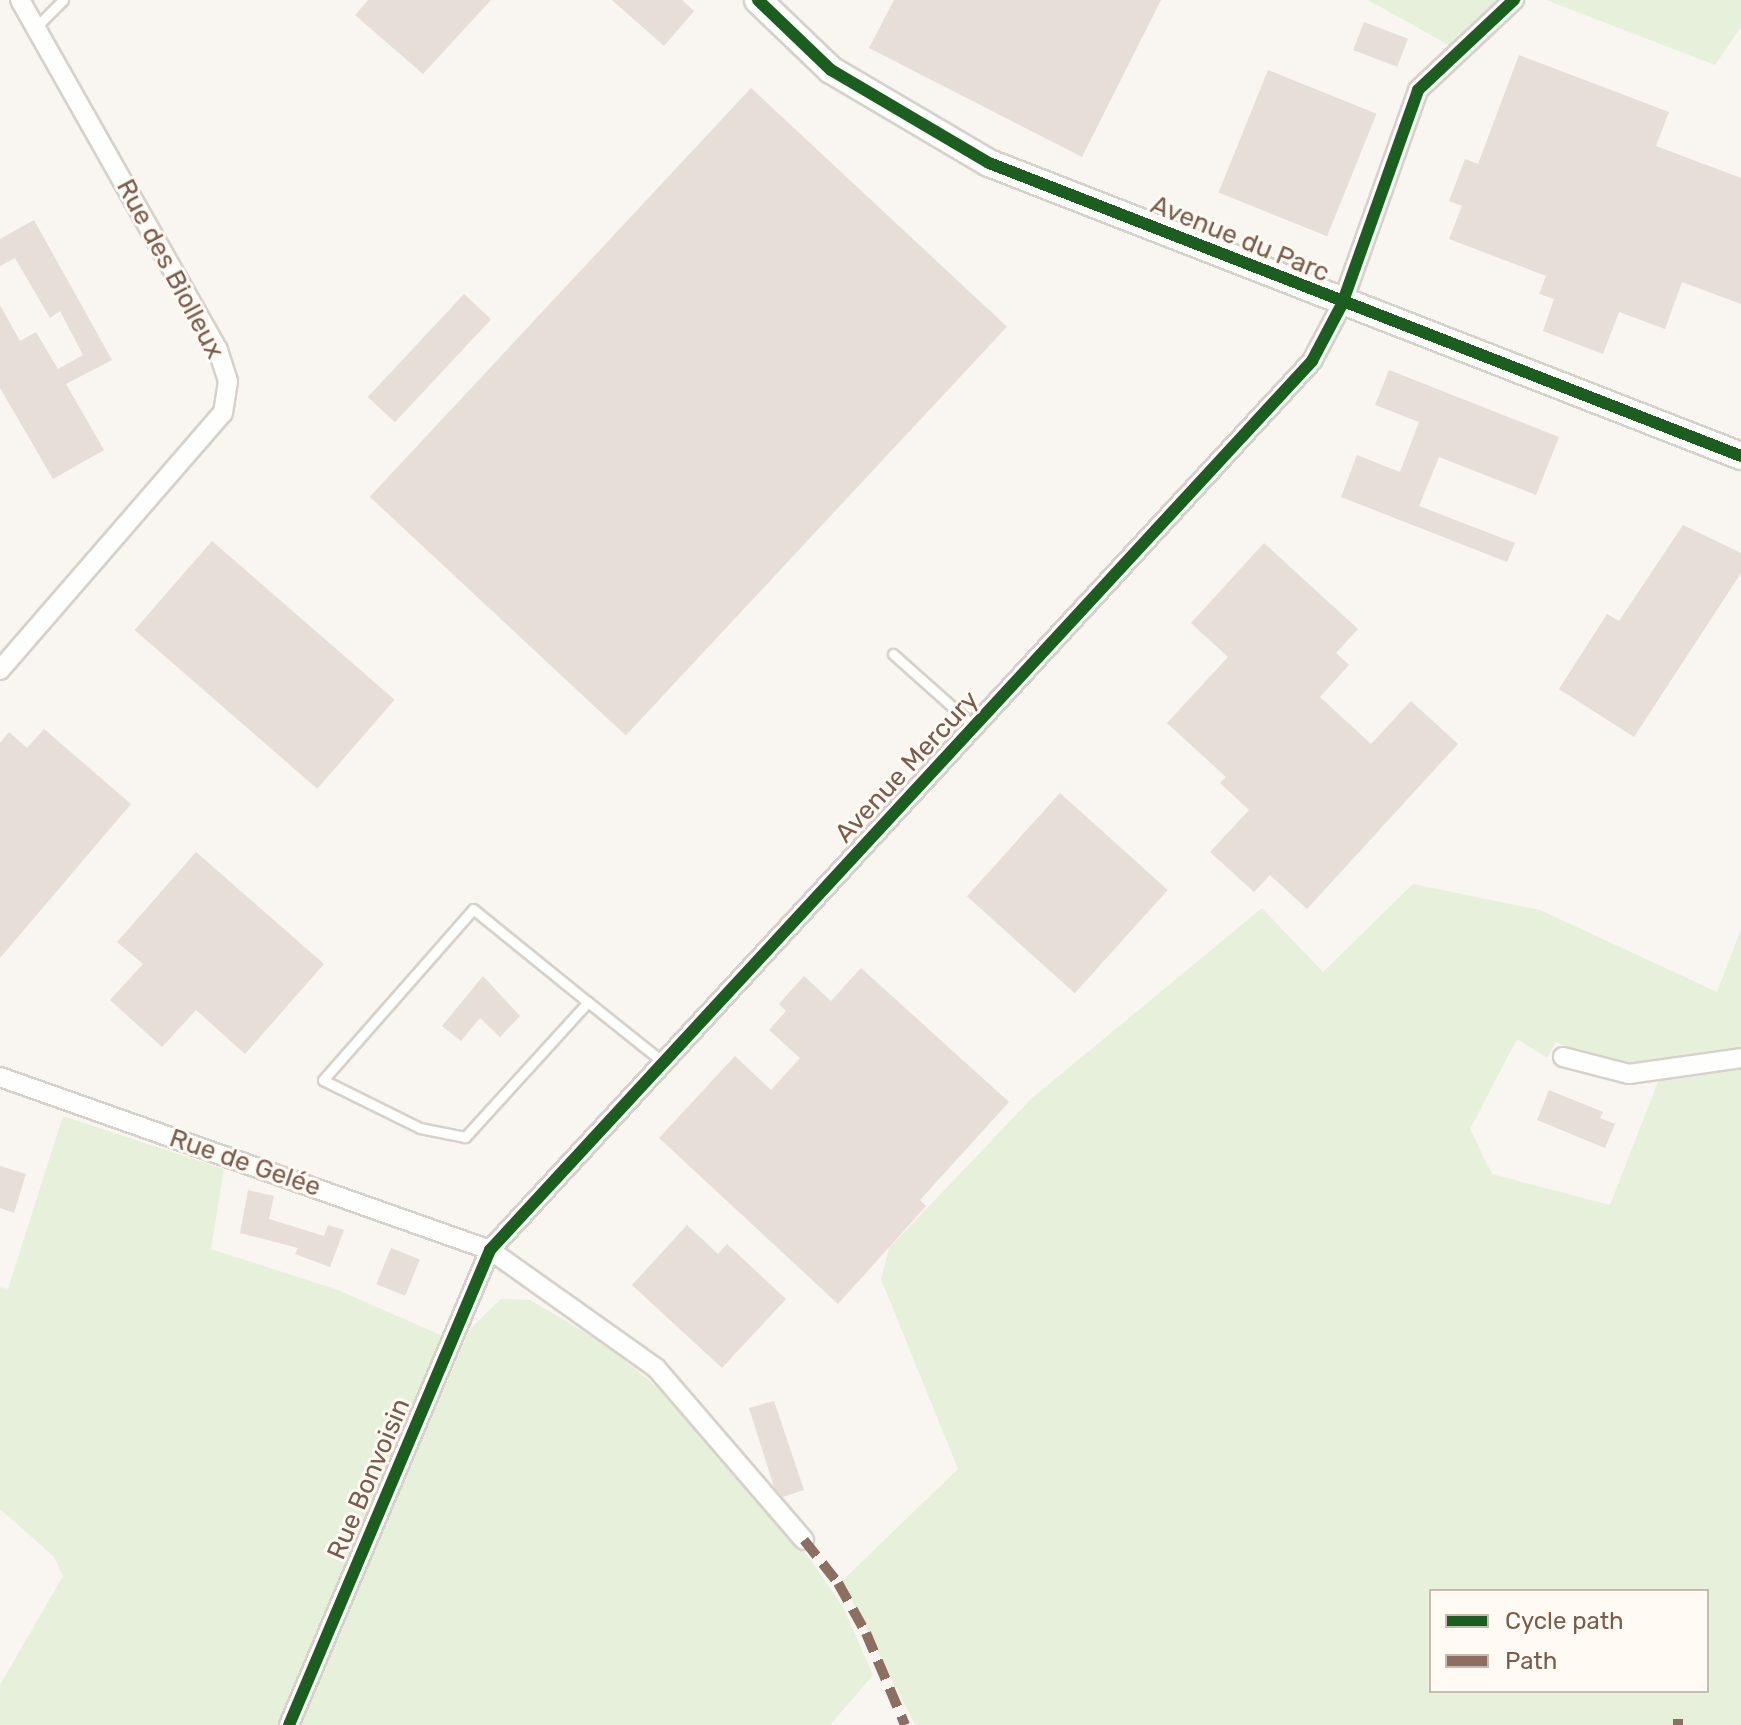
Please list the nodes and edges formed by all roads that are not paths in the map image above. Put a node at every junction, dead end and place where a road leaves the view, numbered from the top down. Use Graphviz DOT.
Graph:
graph roads {
  1 [pos="20,0"];
  2 [pos="63,0"];
  3 [pos="758,0"];
  4 [pos="1514,0"];
  5 [pos="36,27"];
  6 [pos="1342,304"];
  7 [pos="1741,456"];
  8 [pos="893,654"];
  9 [pos="0,670"];
  10 [pos="975,727"];
  11 [pos="588,1002"];
  12 [pos="1563,1057"];
  13 [pos="1741,1058"];
  14 [pos="663,1062"];
  15 [pos="0,1077"];
  16 [pos="490,1250"];
  17 [pos="804,1540"];
  18 [pos="289,1725"];
  1 -- 5 [label="street, Rue des Biolleux"];
  2 -- 5 [label="lane"];
  3 -- 6 [label="street, Avenue du Parc"];
  4 -- 6 [label="street, Avenue Mercury"];
  5 -- 9 [label="street, Rue des Biolleux"];
  6 -- 7 [label="street, Avenue du Parc"];
  6 -- 10 [label="street, Avenue Mercury"];
  8 -- 10 [label="lane"];
  10 -- 14 [label="street, Avenue Mercury"];
  11 -- 11 [label="lane"];
  11 -- 14 [label="lane"];
  12 -- 13 [label="street"];
  14 -- 16 [label="street, Avenue Mercury"];
  15 -- 16 [label="street, Rue de Gelée"];
  16 -- 17 [label="street, Rue de Gelée"];
  16 -- 18 [label="street, Rue Bonvoisin"];
}
